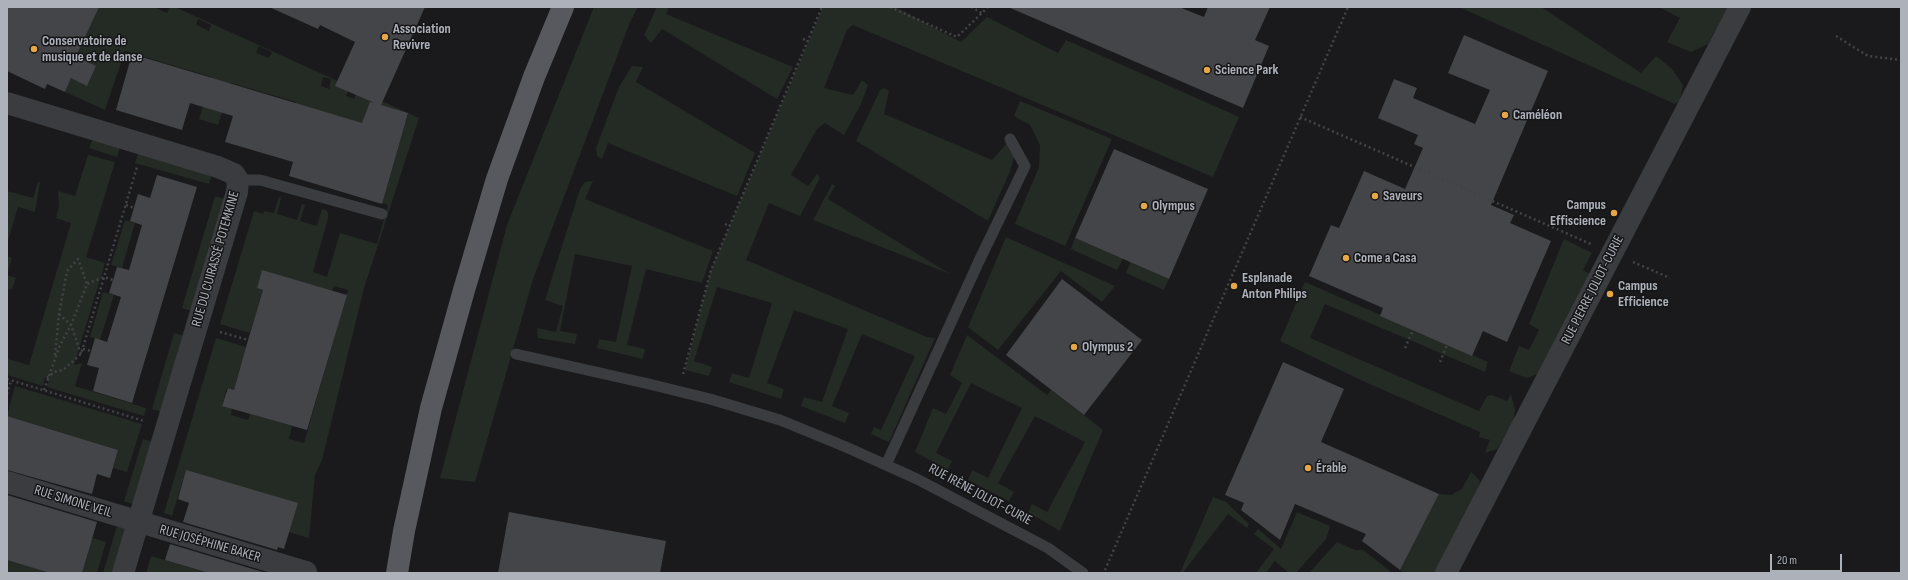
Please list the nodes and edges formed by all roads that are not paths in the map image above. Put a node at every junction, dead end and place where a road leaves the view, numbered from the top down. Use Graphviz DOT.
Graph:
graph roads {
  1 [pos="563,7"];
  2 [pos="1740,7"];
  3 [pos="7,103"];
  4 [pos="1010,139"];
  5 [pos="238,180"];
  6 [pos="382,214"];
  7 [pos="516,354"];
  8 [pos="886,465"];
  9 [pos="7,482"];
  10 [pos="138,522"];
  11 [pos="306,572"];
  12 [pos="123,573"];
  13 [pos="397,573"];
  14 [pos="1083,573"];
  15 [pos="1446,573"];
  1 -- 13 [label="main road"];
  2 -- 15 [label="street, RUE PIERRE JOLIOT-CURIE"];
  3 -- 5 [label="street, RUE DU CUIRASSÉ POTEMKINE"];
  4 -- 8 [label="lane"];
  5 -- 6 [label="lane"];
  5 -- 10 [label="street, RUE DU CUIRASSÉ POTEMKINE"];
  7 -- 8 [label="lane, RUE IRÈNE JOLIOT-CURIE"];
  8 -- 14 [label="lane, RUE IRÈNE JOLIOT-CURIE"];
  9 -- 10 [label="street, RUE SIMONE VEIL"];
  10 -- 11 [label="street, RUE JOSÉPHINE BAKER"];
  10 -- 12 [label="street, RUE DU CUIRASSÉ POTEMKINE"];
}
